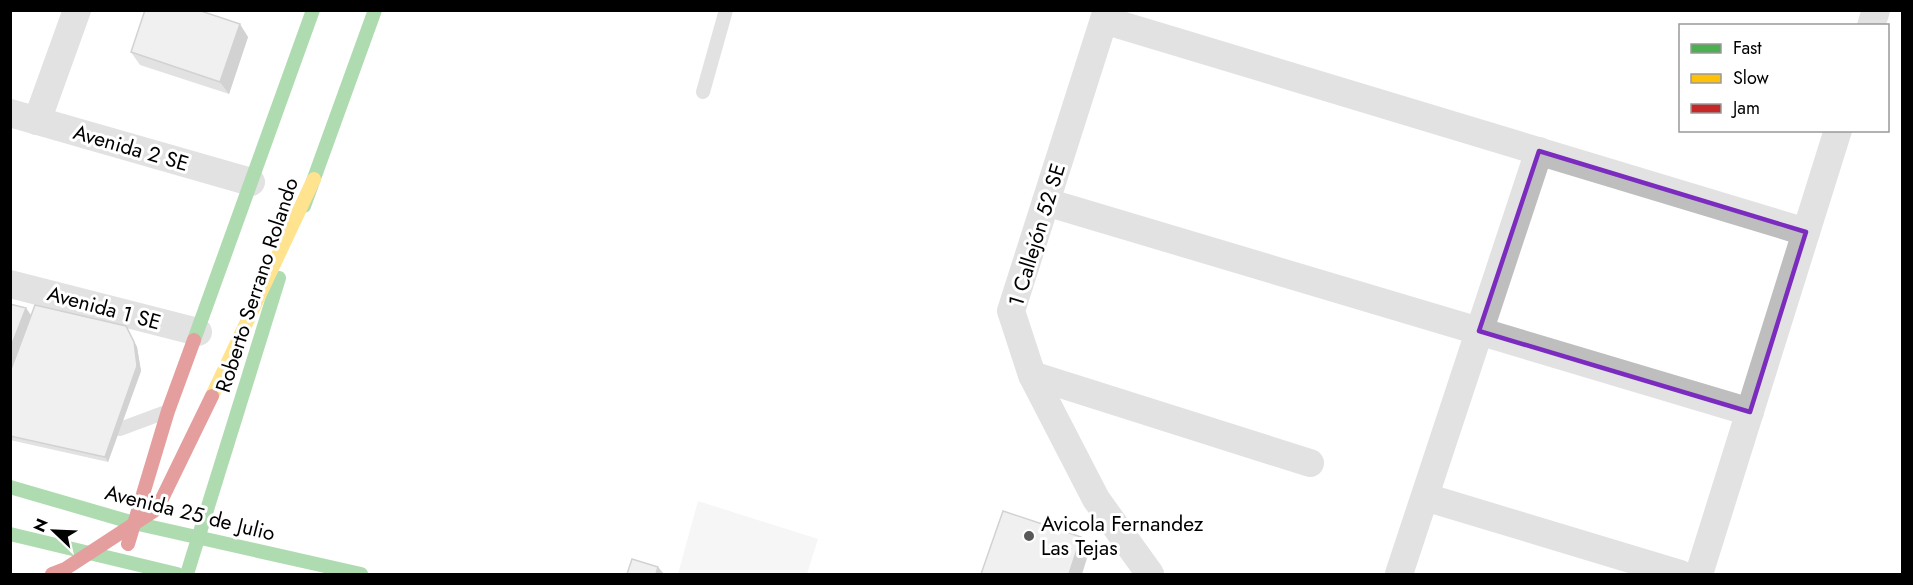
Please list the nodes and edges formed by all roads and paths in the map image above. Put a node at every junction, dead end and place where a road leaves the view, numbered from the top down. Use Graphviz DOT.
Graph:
graph roads {
  1 [pos="77,10"];
  2 [pos="313,10"];
  3 [pos="375,10"];
  4 [pos="726,10"];
  5 [pos="1105,15"];
  6 [pos="703,92"];
  7 [pos="24,117"];
  8 [pos="1837,132"];
  9 [pos="1539,151"];
  10 [pos="314,179"];
  11 [pos="251,182"];
  12 [pos="1046,202"];
  13 [pos="1806,232"];
  14 [pos="10,284"];
  15 [pos="198,332"];
  16 [pos="1479,332"];
  17 [pos="1032,375"];
  18 [pos="168,411"];
  19 [pos="1750,412"];
  20 [pos="120,429"];
  21 [pos="1310,463"];
  22 [pos="10,487"];
  23 [pos="1425,497"];
  24 [pos="134,523"];
  25 [pos="10,534"];
  26 [pos="197,538"];
  27 [pos="122,563"];
  28 [pos="52,574"];
  29 [pos="177,574"];
  30 [pos="187,574"];
  31 [pos="361,574"];
  32 [pos="1150,574"];
  33 [pos="1399,574"];
  34 [pos="1680,574"];
  35 [pos="1699,574"];
  1 -- 7 [label="street"];
  2 -- 11 [label="main road, Roberto Serrano Rolando"];
  3 -- 10 [label="main road, Roberto Serrano Rolando"];
  4 -- 6 [label="lane"];
  5 -- 9 [label="street"];
  5 -- 12 [label="street, 1 Callejón 52 SE"];
  7 -- 11 [label="street, Avenida 2 SE"];
  8 -- 13 [label="street"];
  9 -- 13 [label="street"];
  9 -- 16 [label="street"];
  10 -- 26 [label="main road, Roberto Serrano Rolando"];
  10 -- 28 [label="main road"];
  11 -- 15 [label="main road, Roberto Serrano Rolando"];
  12 -- 16 [label="street"];
  12 -- 17 [label="street, 1 Callejón 52 SE"];
  13 -- 19 [label="street"];
  14 -- 15 [label="street, Avenida 1 SE"];
  15 -- 18 [label="main road, Roberto Serrano Rolando"];
  16 -- 19 [label="street"];
  16 -- 23 [label="street"];
  17 -- 21 [label="street"];
  17 -- 32 [label="street, 1 Callejón 52 SE"];
  18 -- 20 [label="lane"];
  18 -- 24 [label="main road, Roberto Serrano Rolando"];
  19 -- 35 [label="street"];
  22 -- 24 [label="main road, Avenida 25 de Julio"];
  23 -- 33 [label="street"];
  23 -- 34 [label="street"];
  24 -- 26 [label="main road, Avenida 25 de Julio"];
  24 -- 27 [label="main road, Roberto Serrano Rolando"];
  25 -- 27 [label="main road"];
  26 -- 30 [label="main road, Roberto Serrano Rolando"];
  26 -- 31 [label="main road, Avenida 25 de Julio"];
  27 -- 29 [label="main road"];
}
